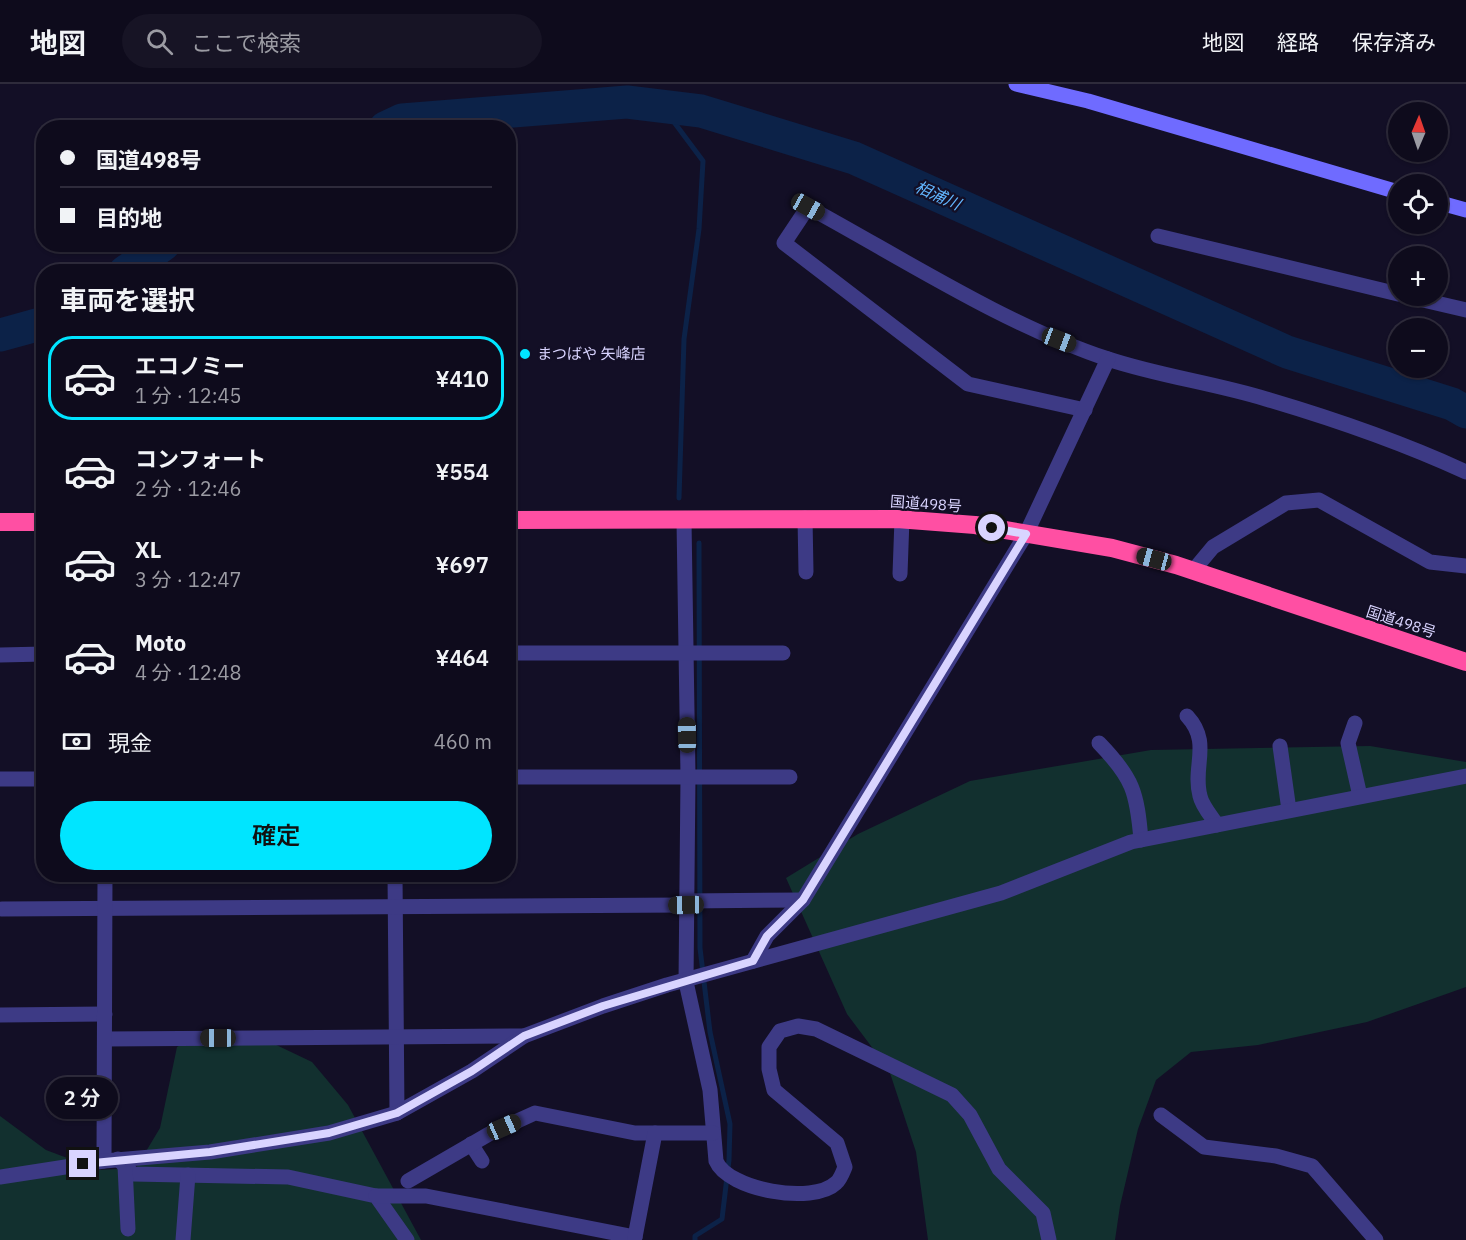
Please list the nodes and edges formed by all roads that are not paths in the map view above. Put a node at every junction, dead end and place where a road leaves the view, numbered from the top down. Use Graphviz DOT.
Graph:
graph roads {
  1 [pos="1016,84"];
  2 [pos="1388,189"];
  3 [pos="1448,205"];
  4 [pos="1466,210"];
  5 [pos="1158,236"];
  6 [pos="1388,292"];
  7 [pos="1448,306"];
  8 [pos="1466,310"];
  9 [pos="1108,359"];
  10 [pos="1085,410"];
  11 [pos="1466,472"];
  12 [pos="805,518"];
  13 [pos="902,519"];
  14 [pos="516,520"];
  15 [pos="684,521"];
  16 [pos="0,522"];
  17 [pos="36,522"];
  18 [pos="1026,534"];
  19 [pos="1466,566"];
  20 [pos="1193,571"];
  21 [pos="806,572"];
  22 [pos="900,574"];
  23 [pos="687,651"];
  24 [pos="516,653"];
  25 [pos="783,653"];
  26 [pos="36,654"];
  27 [pos="0,655"];
  28 [pos="1466,663"];
  29 [pos="1187,716"];
  30 [pos="1355,723"];
  31 [pos="1099,743"];
  32 [pos="1280,746"];
  33 [pos="689,776"];
  34 [pos="1466,776"];
  35 [pos="516,777"];
  36 [pos="790,777"];
  37 [pos="0,779"];
  38 [pos="36,779"];
  39 [pos="1360,796"];
  40 [pos="1289,810"];
  41 [pos="1217,825"];
  42 [pos="1141,840"];
  43 [pos="105,882"];
  44 [pos="395,882"];
  45 [pos="803,900"];
  46 [pos="688,902"];
  47 [pos="2,909"];
  48 [pos="106,909"];
  49 [pos="395,909"];
  50 [pos="753,961"];
  51 [pos="689,981"];
  52 [pos="105,1014"];
  53 [pos="0,1015"];
  54 [pos="524,1036"];
  55 [pos="397,1037"];
  56 [pos="105,1039"];
  57 [pos="397,1113"];
  58 [pos="1161,1115"];
  59 [pos="655,1133"];
  60 [pos="714,1133"];
  61 [pos="471,1144"];
  62 [pos="482,1161"];
  63 [pos="116,1162"];
  64 [pos="188,1175"];
  65 [pos="0,1177"];
  66 [pos="408,1181"];
  67 [pos="376,1196"];
  68 [pos="128,1229"];
  69 [pos="634,1238"];
  70 [pos="183,1240"];
  71 [pos="407,1240"];
  72 [pos="1049,1240"];
  73 [pos="1376,1240"];
  1 -- 2 [label="street"];
  3 -- 4 [label="street"];
  5 -- 6 [label="street"];
  7 -- 8 [label="street"];
  9 -- 10 [label="street"];
  9 -- 10 [label="street"];
  9 -- 11 [label="street"];
  10 -- 18 [label="street"];
  12 -- 13 [label="highway, 国道498号"];
  12 -- 15 [label="highway, 国道498号"];
  12 -- 21 [label="street"];
  13 -- 18 [label="highway, 国道498号"];
  13 -- 22 [label="street"];
  14 -- 15 [label="highway, 国道498号"];
  15 -- 23 [label="street"];
  16 -- 17 [label="highway"];
  18 -- 20 [label="highway, 国道498号"];
  18 -- 45 [label="street"];
  19 -- 20 [label="street"];
  20 -- 28 [label="highway, 国道498号"];
  23 -- 24 [label="street"];
  23 -- 25 [label="street"];
  23 -- 33 [label="street"];
  26 -- 27 [label="street"];
  29 -- 41 [label="street"];
  30 -- 39 [label="street"];
  31 -- 42 [label="street"];
  32 -- 40 [label="street"];
  33 -- 35 [label="street"];
  33 -- 36 [label="street"];
  33 -- 46 [label="street"];
  34 -- 39 [label="street"];
  37 -- 38 [label="street"];
  39 -- 40 [label="street"];
  40 -- 41 [label="street"];
  41 -- 42 [label="street"];
  42 -- 50 [label="street"];
  43 -- 48 [label="street"];
  44 -- 49 [label="street"];
  45 -- 46 [label="street"];
  45 -- 50 [label="street"];
  46 -- 49 [label="street"];
  46 -- 51 [label="street"];
  47 -- 48 [label="street"];
  48 -- 49 [label="street"];
  48 -- 52 [label="street"];
  49 -- 55 [label="street"];
  50 -- 51 [label="street"];
  51 -- 54 [label="street"];
  51 -- 60 [label="street"];
  52 -- 53 [label="street"];
  52 -- 56 [label="street"];
  54 -- 55 [label="street"];
  54 -- 57 [label="street"];
  55 -- 56 [label="street"];
  55 -- 57 [label="street"];
  56 -- 63 [label="street"];
  57 -- 63 [label="street"];
  58 -- 73 [label="street"];
  59 -- 60 [label="street"];
  59 -- 61 [label="street"];
  59 -- 69 [label="street"];
  60 -- 72 [label="street"];
  61 -- 62 [label="street"];
  61 -- 66 [label="street"];
  63 -- 64 [label="street"];
  63 -- 65 [label="street"];
  63 -- 68 [label="street"];
  64 -- 67 [label="street"];
  64 -- 70 [label="street"];
  67 -- 69 [label="street"];
  67 -- 71 [label="street"];
}
